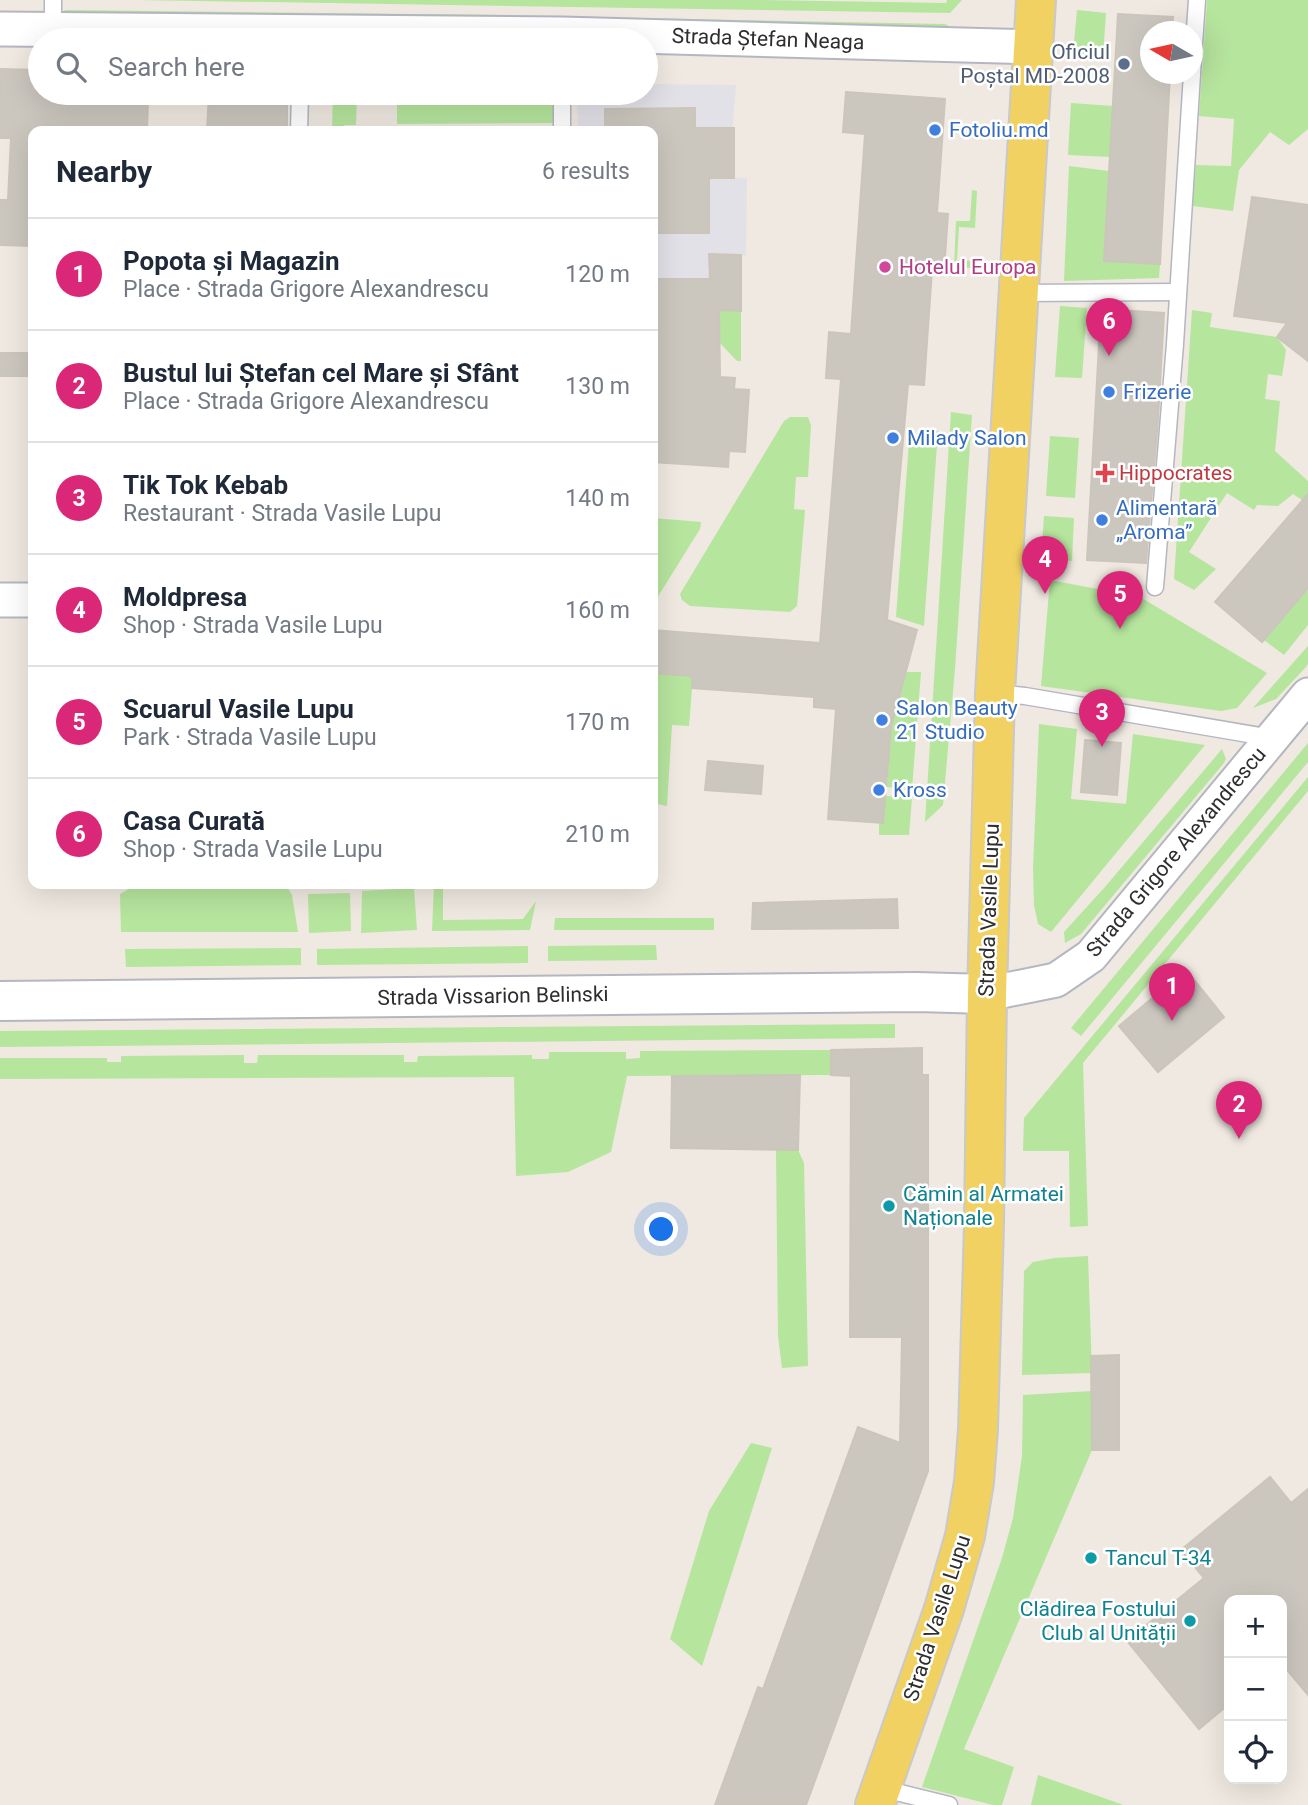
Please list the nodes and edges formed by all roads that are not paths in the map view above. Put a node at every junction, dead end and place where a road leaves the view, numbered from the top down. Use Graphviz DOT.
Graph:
graph roads {
  1 [pos="1036,0"];
  2 [pos="1197,0"];
  3 [pos="53,14"];
  4 [pos="1196,21"];
  5 [pos="211,28"];
  6 [pos="0,29"];
  7 [pos="658,39"];
  8 [pos="1033,47"];
  9 [pos="1191,84"];
  10 [pos="300,105"];
  11 [pos="562,105"];
  12 [pos="299,126"];
  13 [pos="562,126"];
  14 [pos="1178,292"];
  15 [pos="1019,293"];
  16 [pos="1155,587"];
  17 [pos="0,600"];
  18 [pos="28,600"];
  19 [pos="995,693"];
  20 [pos="1308,695"];
  21 [pos="1272,738"];
  22 [pos="987,994"];
  23 [pos="0,1001"];
  24 [pos="877,1797"];
  25 [pos="948,1805"];
  1 -- 8 [label="main road, Strada Vasile Lupu"];
  2 -- 4 [label="lane"];
  3 -- 5 [label="street, Strada Ștefan Neaga"];
  3 -- 6 [label="street, Strada Ștefan Neaga"];
  7 -- 8 [label="street, Strada Ștefan Neaga"];
  8 -- 15 [label="main road, Strada Vasile Lupu"];
  9 -- 14 [label="lane"];
  10 -- 12 [label="lane"];
  11 -- 13 [label="lane"];
  14 -- 15 [label="lane"];
  14 -- 16 [label="lane"];
  15 -- 19 [label="main road, Strada Vasile Lupu"];
  17 -- 18 [label="street"];
  19 -- 21 [label="lane"];
  19 -- 22 [label="main road, Strada Vasile Lupu"];
  20 -- 21 [label="street, Strada Grigore Alexandrescu"];
  21 -- 22 [label="street, Strada Grigore Alexandrescu"];
  22 -- 23 [label="main road, Strada Vissarion Belinski"];
  22 -- 24 [label="main road, Strada Vasile Lupu"];
  24 -- 25 [label="lane"];
}
